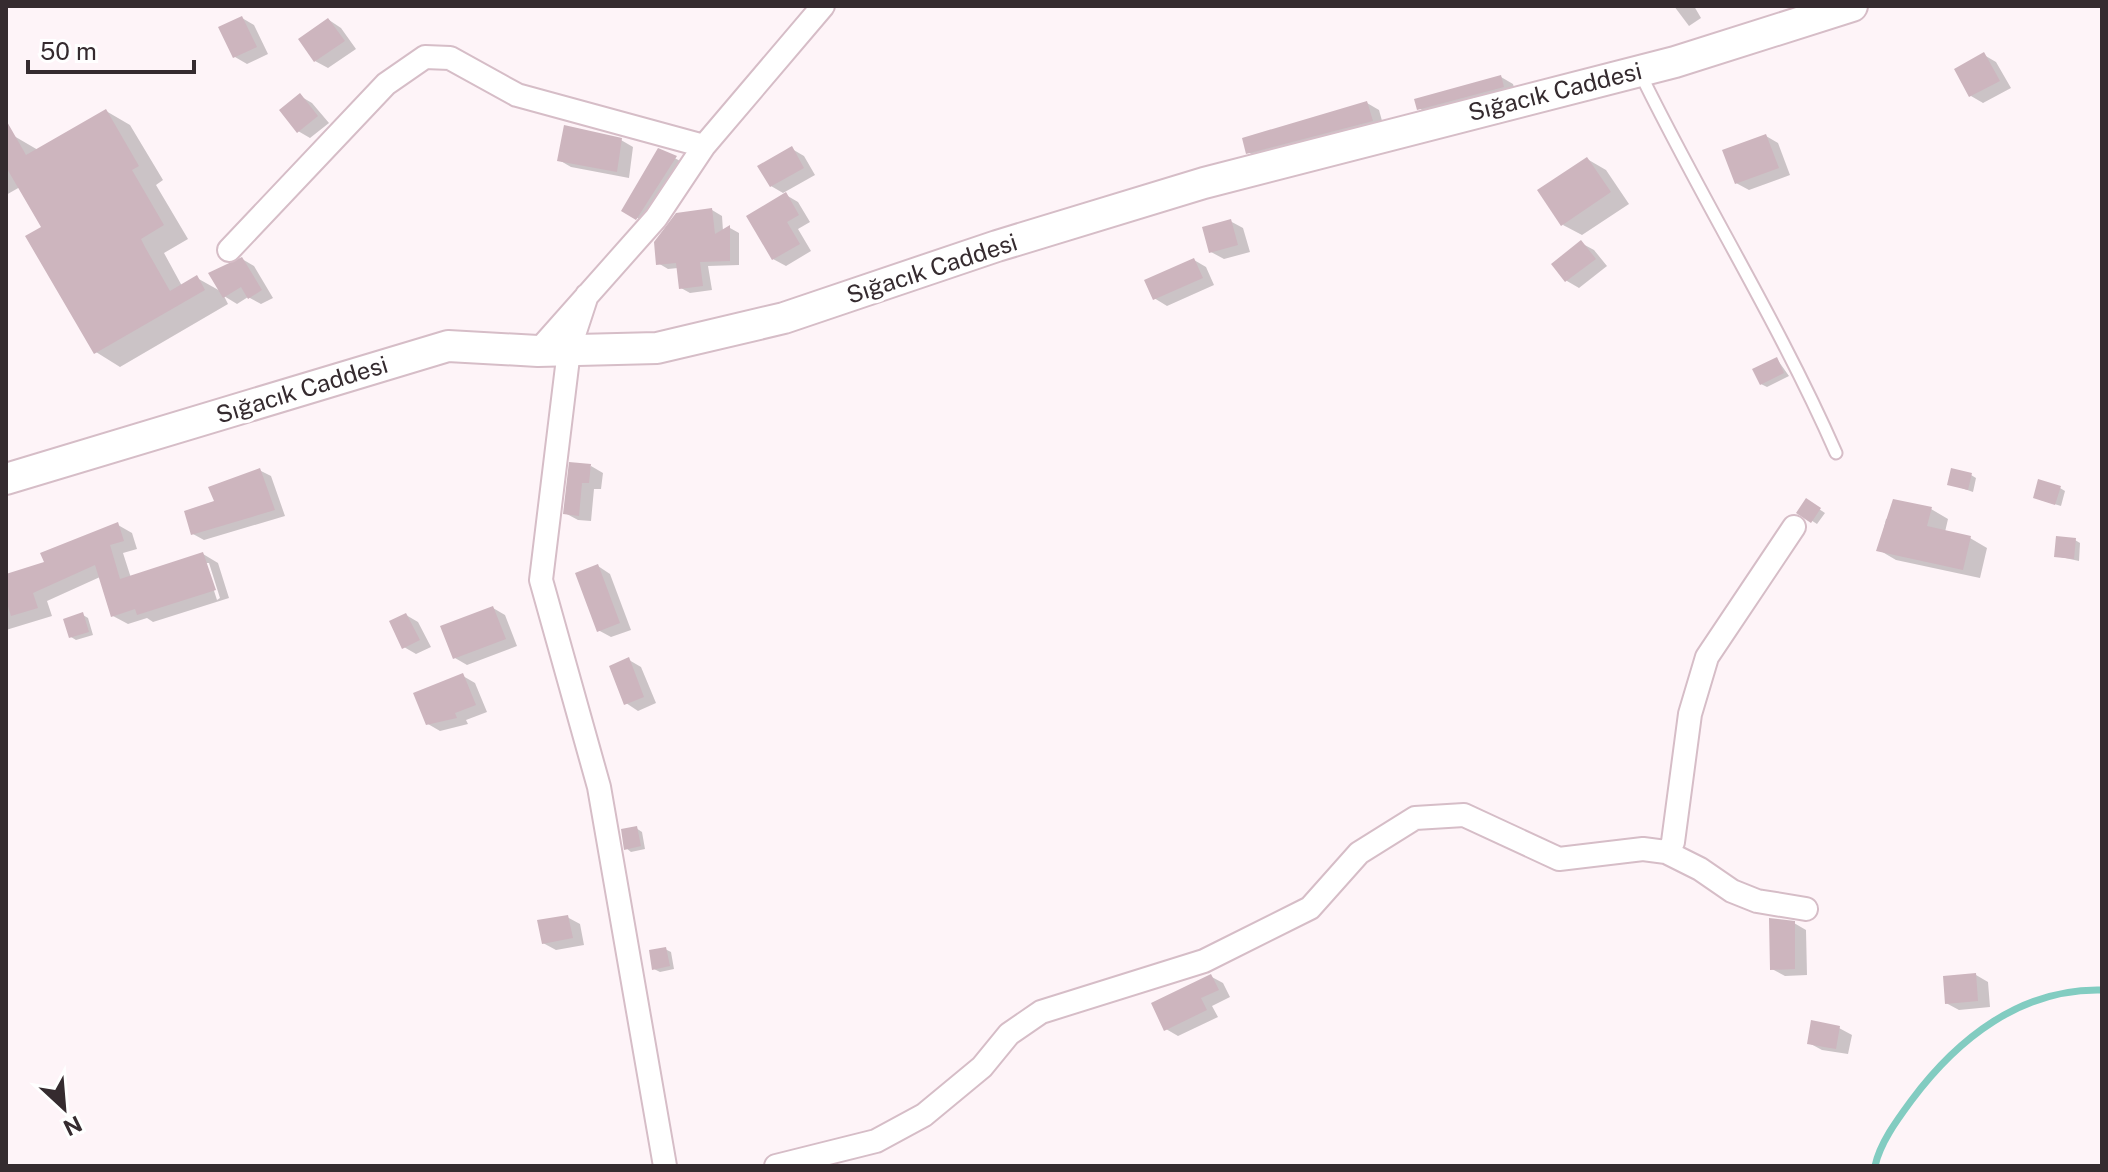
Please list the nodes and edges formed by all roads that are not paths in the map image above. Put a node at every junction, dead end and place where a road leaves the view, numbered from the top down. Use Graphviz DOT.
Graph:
graph roads {
  1 [pos="823,6"];
  2 [pos="1852,6"];
  3 [pos="1639,71"];
  4 [pos="704,146"];
  5 [pos="229,250"];
  6 [pos="587,295"];
  7 [pos="569,350"];
  8 [pos="538,351"];
  9 [pos="1836,453"];
  10 [pos="6,479"];
  11 [pos="1794,527"];
  12 [pos="1668,853"];
  13 [pos="1806,909"];
  14 [pos="665,1166"];
  15 [pos="776,1166"];
  1 -- 4 [label="street"];
  2 -- 3 [label="street, Sığacık Caddesi"];
  3 -- 7 [label="street, Sığacık Caddesi"];
  3 -- 9 [label="lane"];
  4 -- 5 [label="street"];
  4 -- 6 [label="street"];
  6 -- 7 [label="street"];
  6 -- 8 [label="street"];
  7 -- 8 [label="street, Sığacık Caddesi"];
  7 -- 14 [label="street"];
  8 -- 10 [label="street, Sığacık Caddesi"];
  11 -- 12 [label="street"];
  12 -- 13 [label="street"];
  12 -- 15 [label="street"];
}
